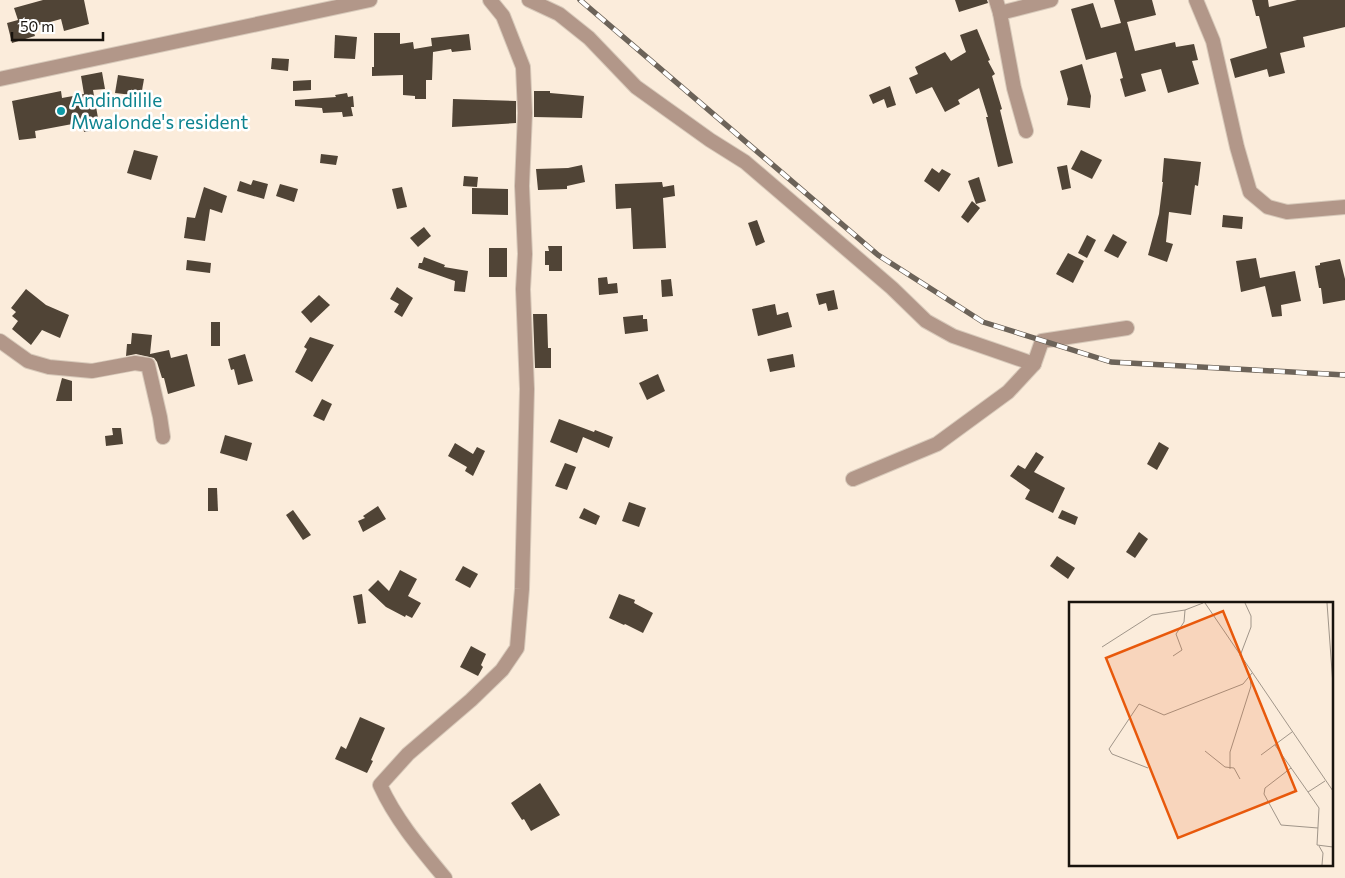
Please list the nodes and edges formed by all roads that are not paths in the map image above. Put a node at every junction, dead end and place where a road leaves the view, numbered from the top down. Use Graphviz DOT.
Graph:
graph roads {
  1 [pos="370,0"];
  2 [pos="490,0"];
  3 [pos="529,0"];
  4 [pos="1051,0"];
  5 [pos="1196,0"];
  6 [pos="330,4"];
  7 [pos="998,7"];
  8 [pos="0,78"];
  9 [pos="1026,131"];
  10 [pos="1345,207"];
  11 [pos="1127,328"];
  12 [pos="0,341"];
  13 [pos="1034,364"];
  14 [pos="163,437"];
  15 [pos="853,479"];
  16 [pos="445,878"];
  1 -- 6 [label="street"];
  2 -- 16 [label="street"];
  3 -- 13 [label="street"];
  4 -- 7 [label="street"];
  5 -- 10 [label="street"];
  6 -- 8 [label="street"];
  7 -- 9 [label="street"];
  11 -- 13 [label="street"];
  12 -- 14 [label="street"];
  13 -- 15 [label="street"];
}
